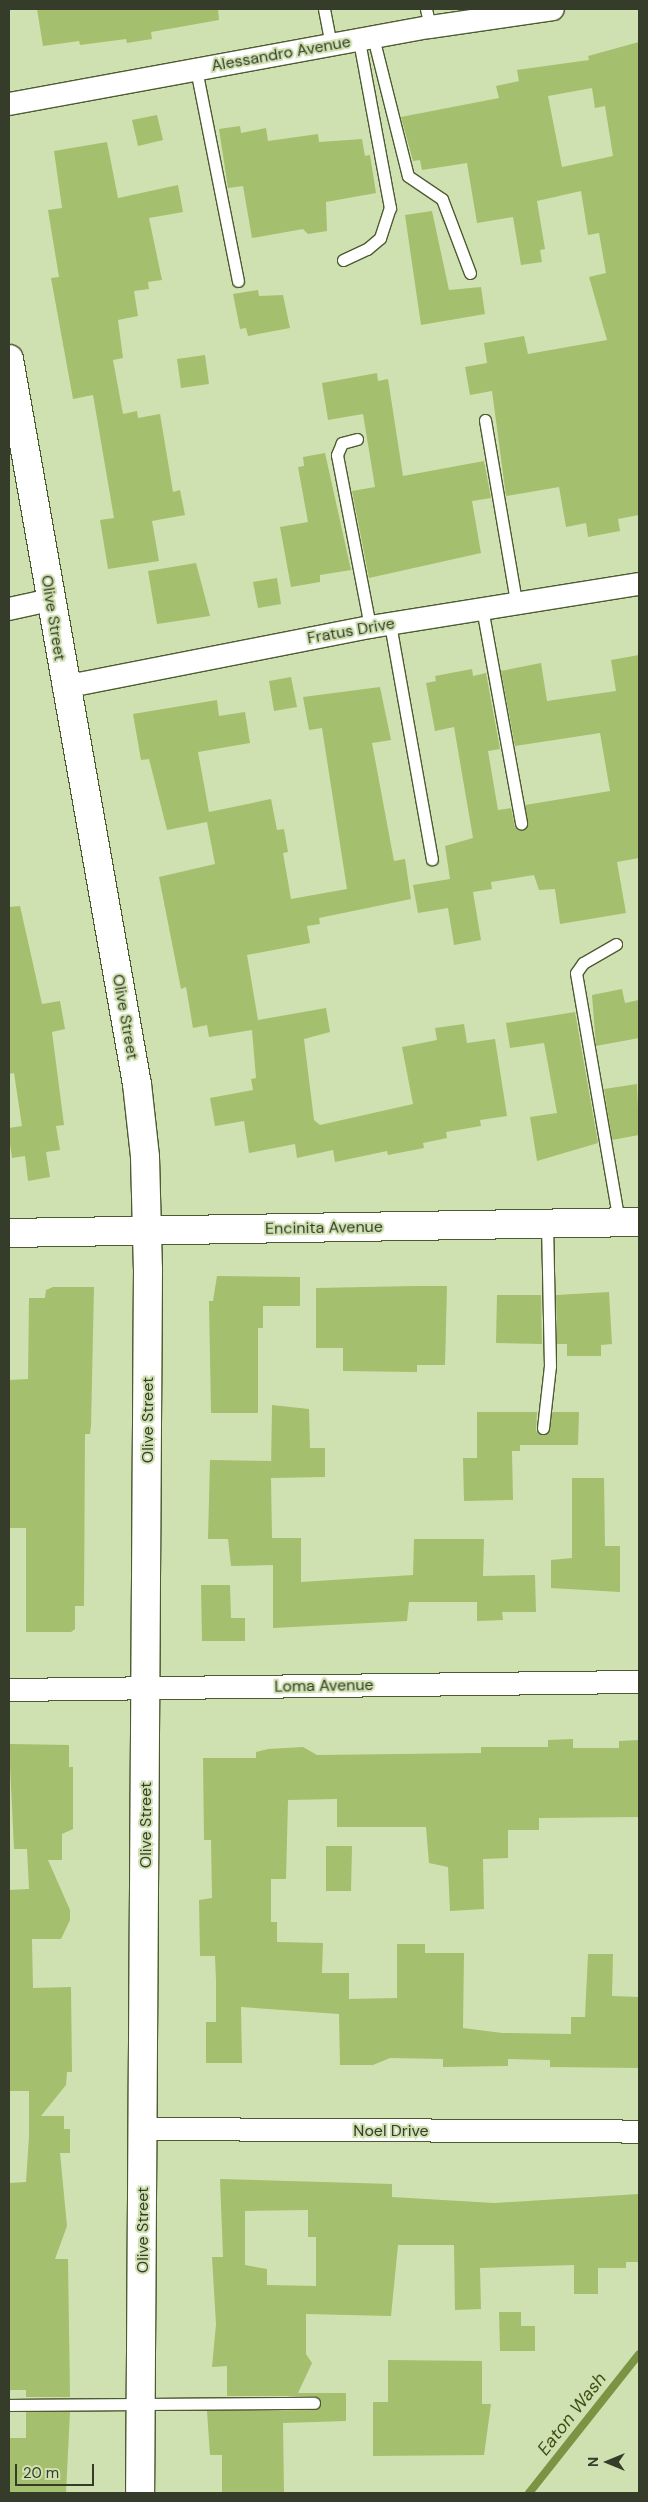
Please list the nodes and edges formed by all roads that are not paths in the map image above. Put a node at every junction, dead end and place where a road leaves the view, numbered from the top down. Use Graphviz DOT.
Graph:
graph roads {
  1 [pos="324,9"];
  2 [pos="553,9"];
  3 [pos="428,18"];
  4 [pos="366,38"];
  5 [pos="331,45"];
  6 [pos="196,69"];
  7 [pos="9,104"];
  8 [pos="343,260"];
  9 [pos="470,273"];
  10 [pos="238,281"];
  11 [pos="9,359"];
  12 [pos="485,420"];
  13 [pos="357,439"];
  14 [pos="639,584"];
  15 [pos="50,600"];
  16 [pos="516,602"];
  17 [pos="482,608"];
  18 [pos="9,609"];
  19 [pos="380,625"];
  20 [pos="64,687"];
  21 [pos="521,823"];
  22 [pos="432,859"];
  23 [pos="616,944"];
  24 [pos="547,1223"];
  25 [pos="629,1223"];
  26 [pos="148,1232"];
  27 [pos="9,1234"];
  28 [pos="543,1428"];
  29 [pos="639,1682"];
  30 [pos="147,1688"];
  31 [pos="9,1690"];
  32 [pos="143,2129"];
  33 [pos="639,2132"];
  34 [pos="142,2403"];
  35 [pos="314,2403"];
  36 [pos="9,2405"];
  37 [pos="140,2493"];
  1 -- 5 [label="lane"];
  2 -- 3 [label="street, Alessandro Avenue"];
  3 -- 4 [label="street, Alessandro Avenue"];
  4 -- 5 [label="street, Alessandro Avenue"];
  4 -- 8 [label="lane"];
  4 -- 9 [label="lane"];
  5 -- 6 [label="street, Alessandro Avenue"];
  6 -- 7 [label="street, Alessandro Avenue"];
  6 -- 10 [label="lane"];
  11 -- 15 [label="street, Olive Street"];
  12 -- 16 [label="lane"];
  13 -- 19 [label="lane"];
  14 -- 16 [label="street, Fratus Drive"];
  15 -- 18 [label="street"];
  15 -- 20 [label="street, Olive Street"];
  16 -- 17 [label="street, Fratus Drive"];
  17 -- 19 [label="street, Fratus Drive"];
  17 -- 21 [label="lane"];
  19 -- 20 [label="street, Fratus Drive"];
  19 -- 22 [label="lane"];
  20 -- 26 [label="street, Olive Street"];
  23 -- 25 [label="lane"];
  24 -- 25 [label="street, Encinita Avenue"];
  24 -- 26 [label="street, Encinita Avenue"];
  24 -- 28 [label="lane"];
  26 -- 27 [label="street, Encinita Avenue"];
  26 -- 30 [label="street, Olive Street"];
  29 -- 30 [label="street, Loma Avenue"];
  30 -- 31 [label="street, Loma Avenue"];
  30 -- 32 [label="street, Olive Street"];
  32 -- 33 [label="street, Noel Drive"];
  32 -- 34 [label="street, Olive Street"];
  34 -- 35 [label="lane"];
  34 -- 36 [label="lane"];
  34 -- 37 [label="street, Olive Street"];
}
